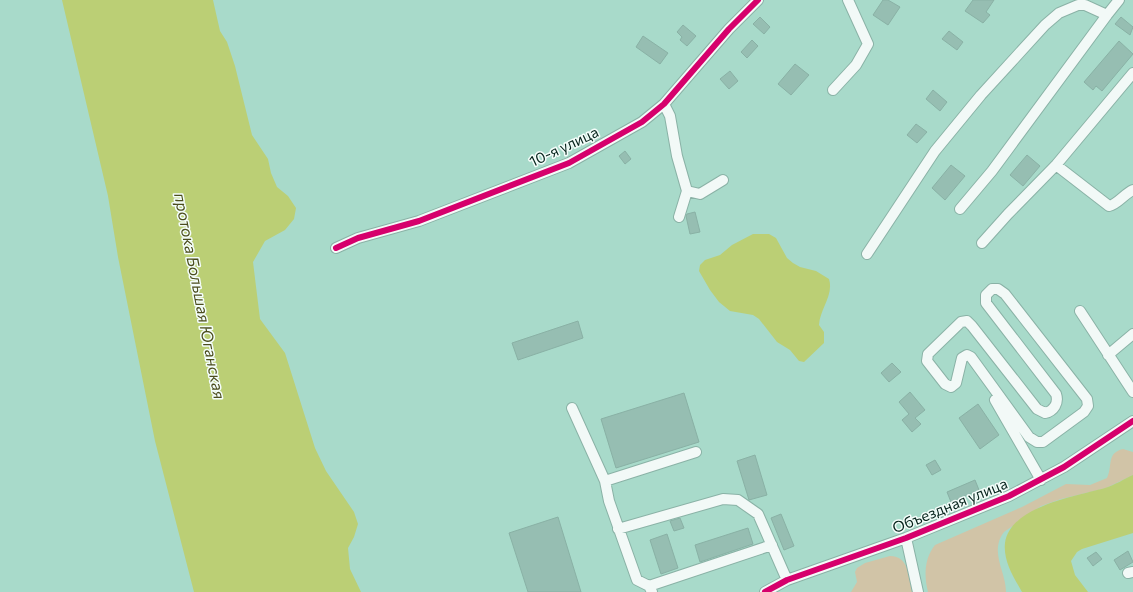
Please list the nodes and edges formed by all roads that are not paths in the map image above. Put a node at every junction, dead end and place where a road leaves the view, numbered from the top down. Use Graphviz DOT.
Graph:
graph roads {
  1 [pos="758,0"];
  2 [pos="848,0"];
  3 [pos="1119,0"];
  4 [pos="1107,15"];
  5 [pos="1131,79"];
  6 [pos="833,90"];
  7 [pos="664,104"];
  8 [pos="1056,165"];
  9 [pos="723,180"];
  10 [pos="1133,190"];
  11 [pos="687,191"];
  12 [pos="960,209"];
  13 [pos="679,217"];
  14 [pos="982,243"];
  15 [pos="336,248"];
  16 [pos="867,254"];
  17 [pos="1080,311"];
  18 [pos="1133,334"];
  19 [pos="1108,355"];
  20 [pos="1133,392"];
  21 [pos="1000,396"];
  22 [pos="572,408"];
  23 [pos="1133,421"];
  24 [pos="696,452"];
  25 [pos="1042,480"];
  26 [pos="605,481"];
  27 [pos="618,529"];
  28 [pos="906,538"];
  29 [pos="772,545"];
  30 [pos="787,580"];
  31 [pos="650,589"];
  32 [pos="765,592"];
  33 [pos="918,592"];
  1 -- 7 [label="street, 10-я улица"];
  2 -- 6 [label="street"];
  3 -- 4 [label="street"];
  4 -- 12 [label="street"];
  4 -- 16 [label="street"];
  5 -- 8 [label="street"];
  7 -- 11 [label="street"];
  7 -- 15 [label="street, 10-я улица"];
  8 -- 10 [label="street"];
  8 -- 14 [label="street"];
  9 -- 11 [label="street"];
  11 -- 13 [label="street"];
  17 -- 19 [label="street"];
  18 -- 19 [label="street"];
  19 -- 20 [label="street"];
  21 -- 21 [label="street"];
  21 -- 25 [label="street"];
  22 -- 26 [label="street"];
  23 -- 25 [label="street, Объездная улица"];
  24 -- 26 [label="street"];
  25 -- 28 [label="street, Объездная улица"];
  26 -- 27 [label="street"];
  27 -- 29 [label="street"];
  27 -- 31 [label="street"];
  28 -- 30 [label="street, Объездная улица"];
  28 -- 33 [label="street"];
  29 -- 30 [label="street"];
  29 -- 31 [label="street"];
  30 -- 32 [label="street, Объездная улица"];
}
